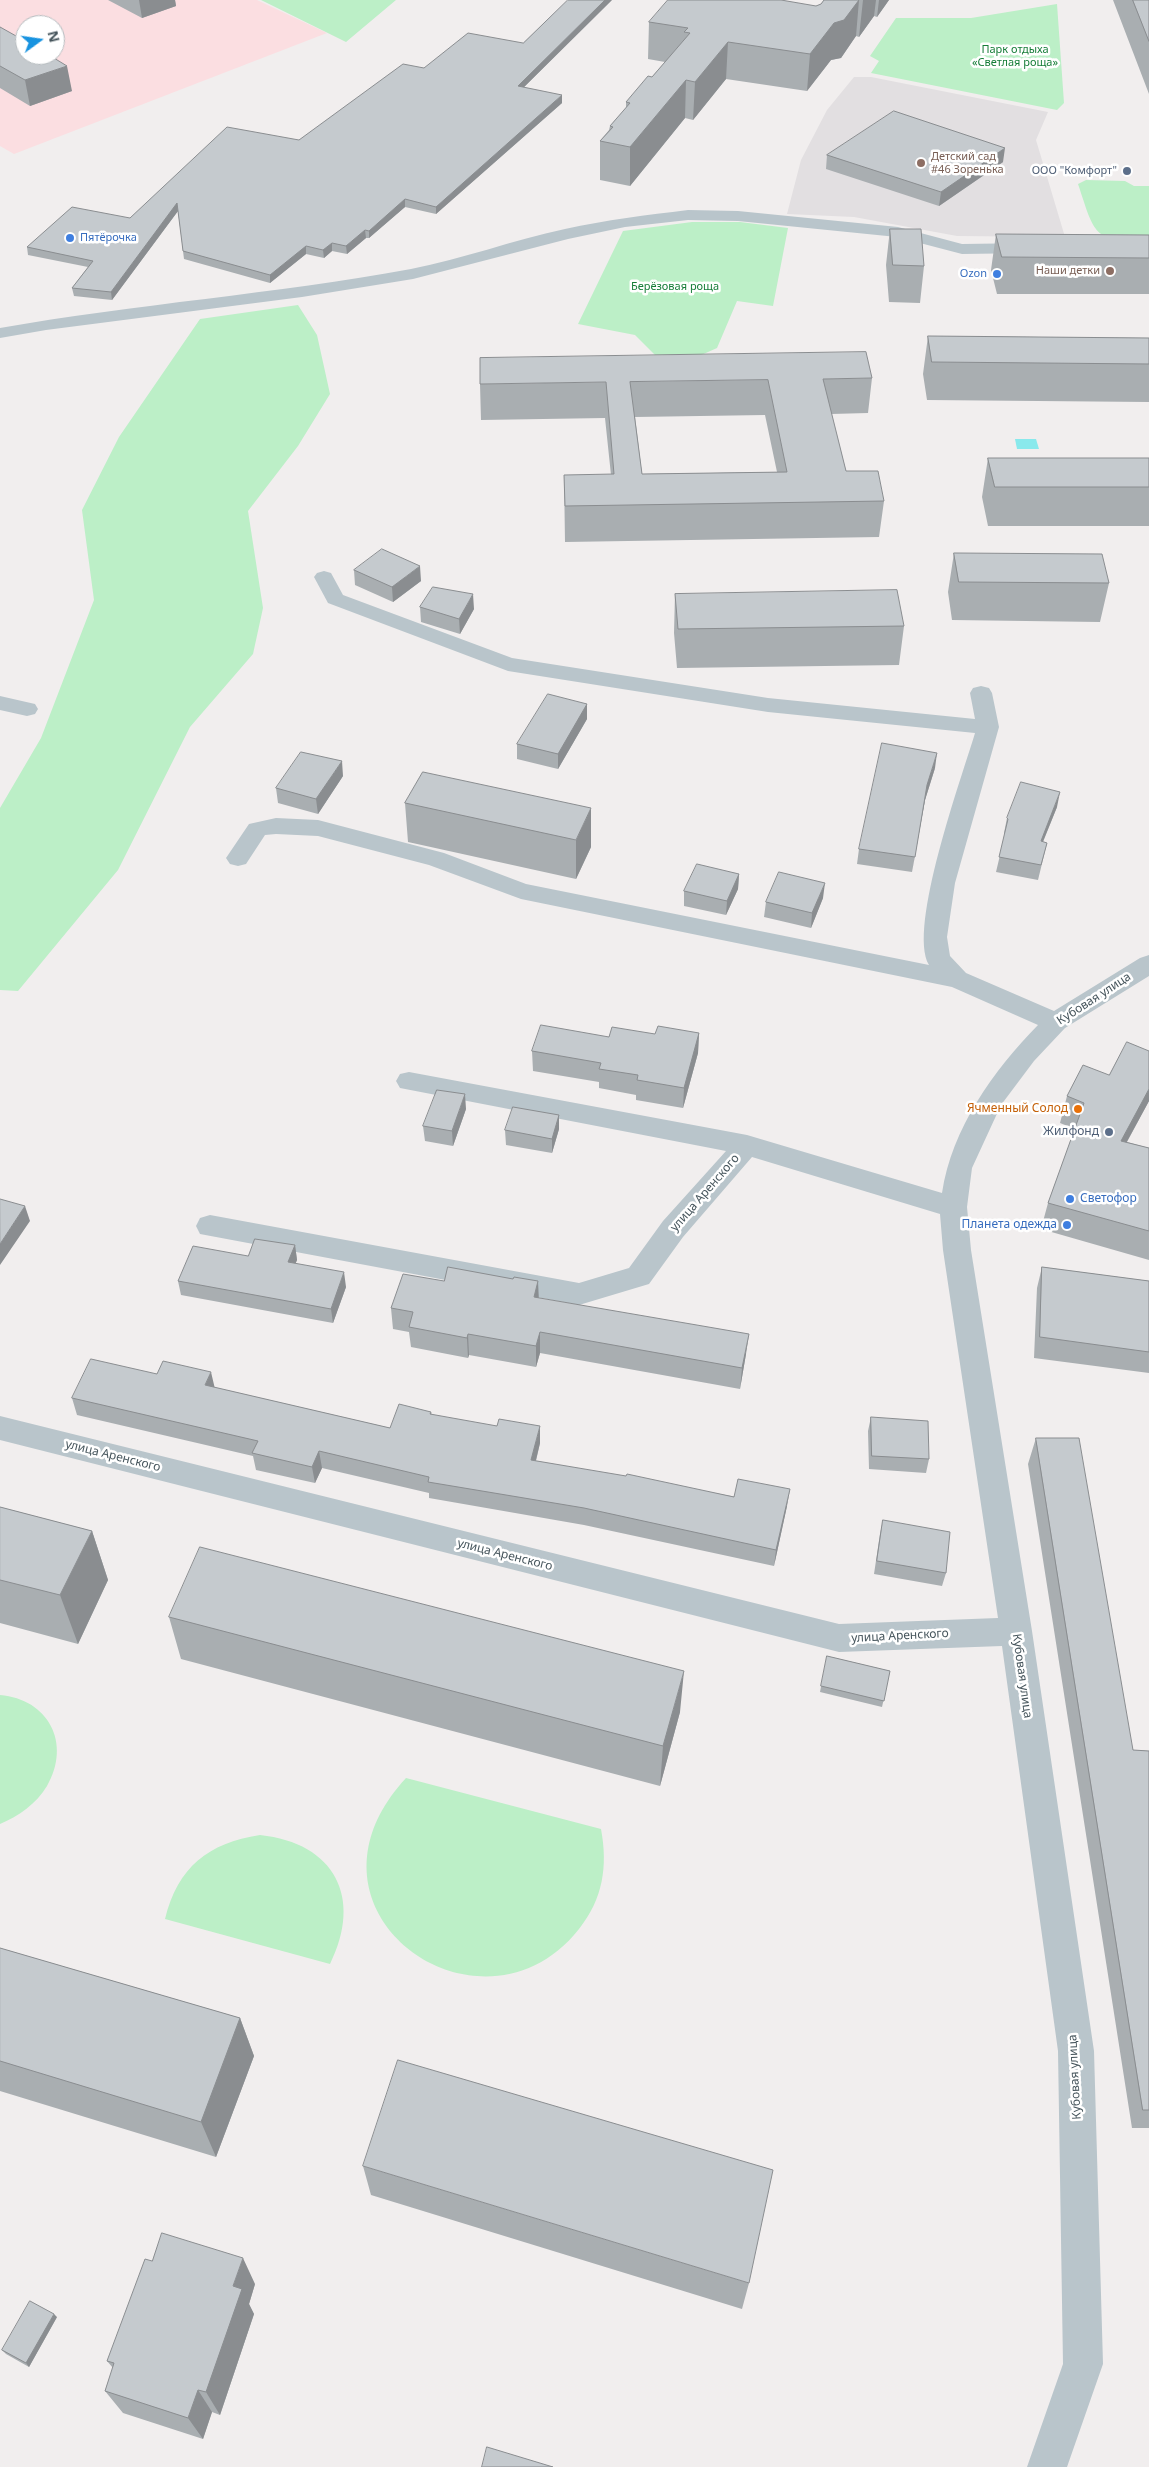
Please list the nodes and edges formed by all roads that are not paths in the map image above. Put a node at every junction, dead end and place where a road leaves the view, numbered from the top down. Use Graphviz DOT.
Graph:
graph roads {
  1 [pos="1050,248"];
  2 [pos="0,333"];
  3 [pos="324,577"];
  4 [pos="981,693"];
  5 [pos="0,704"];
  6 [pos="28,709"];
  7 [pos="988,727"];
  8 [pos="238,858"];
  9 [pos="1149,964"];
  10 [pos="957,979"];
  11 [pos="1056,1022"];
  12 [pos="409,1081"];
  13 [pos="747,1146"];
  14 [pos="953,1207"];
  15 [pos="210,1226"];
  16 [pos="0,1428"];
  17 [pos="1016,1631"];
  18 [pos="1048,2467"];
  1 -- 2 [label="street"];
  3 -- 7 [label="street"];
  4 -- 7 [label="street"];
  5 -- 6 [label="street"];
  7 -- 10 [label="street"];
  8 -- 10 [label="street"];
  9 -- 11 [label="street, Кубовая улица"];
  10 -- 11 [label="street"];
  11 -- 14 [label="street, Кубовая улица"];
  12 -- 13 [label="street, улица Аренского"];
  13 -- 14 [label="street, улица Аренского"];
  13 -- 15 [label="street, улица Аренского"];
  14 -- 17 [label="street, Кубовая улица"];
  16 -- 17 [label="street, улица Аренского"];
  17 -- 18 [label="street, Кубовая улица"];
}
